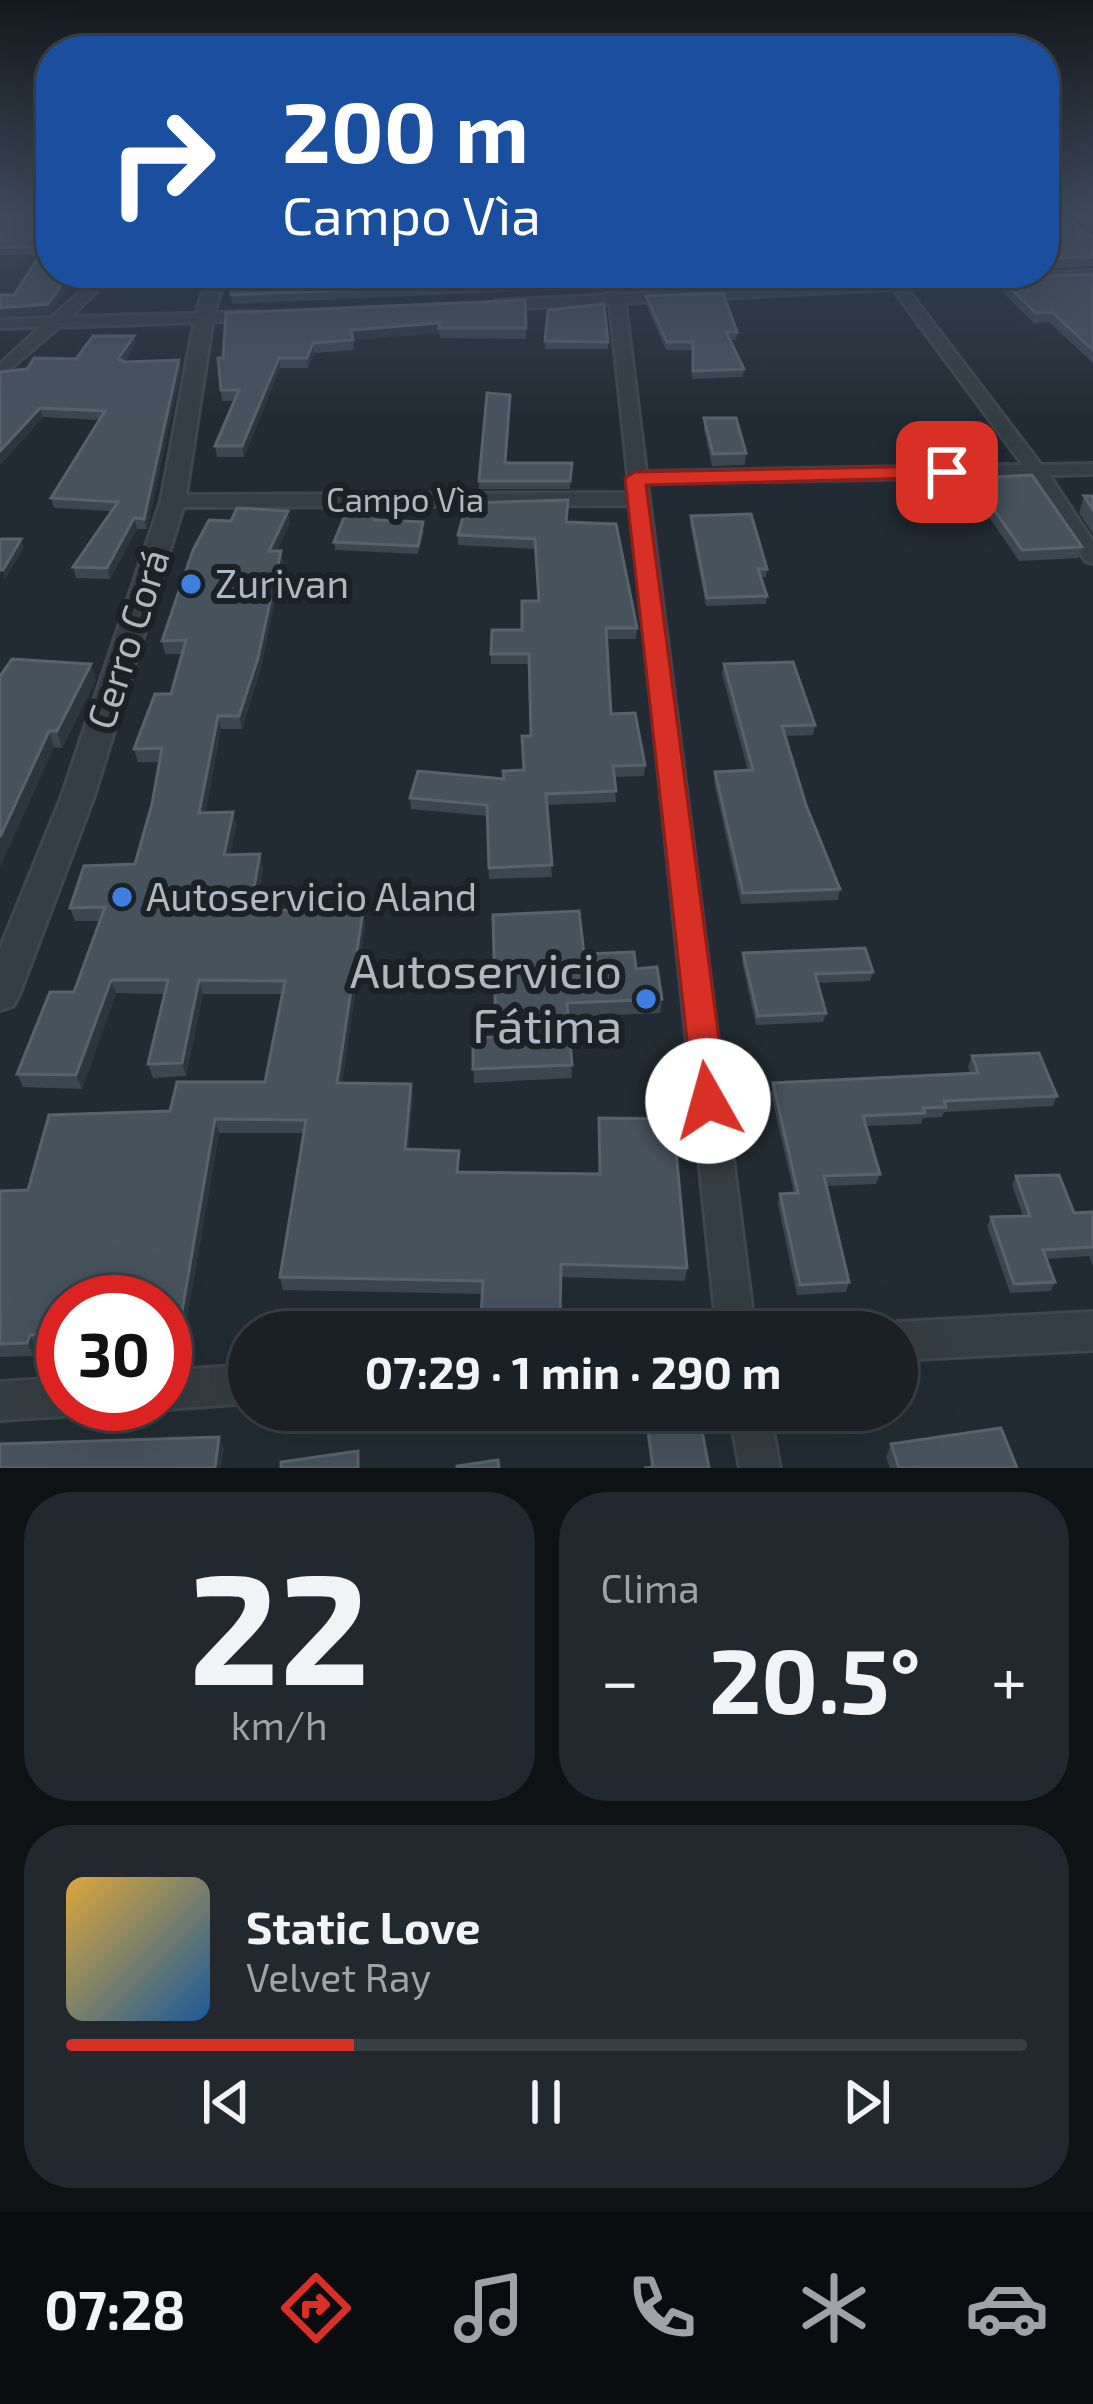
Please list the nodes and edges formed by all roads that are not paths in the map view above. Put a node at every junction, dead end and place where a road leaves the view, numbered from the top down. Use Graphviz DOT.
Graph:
graph roads {
  1 [pos="92,288"];
  2 [pos="213,288"];
  3 [pos="613,288"];
  4 [pos="769,288"];
  5 [pos="901,288"];
  6 [pos="617,299"];
  7 [pos="479,306"];
  8 [pos="273,315"];
  9 [pos="204,318"];
  10 [pos="50,322"];
  11 [pos="0,324"];
  12 [pos="0,372"];
  13 [pos="1093,469"];
  14 [pos="1037,471"];
  15 [pos="636,489"];
  16 [pos="173,501"];
  17 [pos="1093,557"];
  18 [pos="0,995"];
  19 [pos="734,1311"];
  20 [pos="1093,1331"];
  21 [pos="918,1340"];
  22 [pos="228,1386"];
  23 [pos="192,1388"];
  24 [pos="36,1398"];
  25 [pos="0,1401"];
  26 [pos="753,1431"];
  27 [pos="760,1468"];
  1 -- 10 [label="street"];
  2 -- 9 [label="street, Cerro Corá"];
  3 -- 6 [label="street"];
  4 -- 6 [label="street"];
  5 -- 14 [label="street"];
  6 -- 7 [label="street"];
  6 -- 15 [label="street"];
  8 -- 9 [label="street"];
  9 -- 10 [label="street"];
  9 -- 16 [label="street, Cerro Corá"];
  10 -- 11 [label="street"];
  10 -- 12 [label="street"];
  13 -- 14 [label="street, Campo Vìa"];
  14 -- 15 [label="street, Campo Vìa"];
  14 -- 17 [label="street"];
  15 -- 16 [label="street, Campo Vìa"];
  15 -- 19 [label="street"];
  16 -- 18 [label="street, Cerro Corá"];
  20 -- 21 [label="street"];
  22 -- 23 [label="street"];
  24 -- 25 [label="street"];
  26 -- 27 [label="street"];
}
